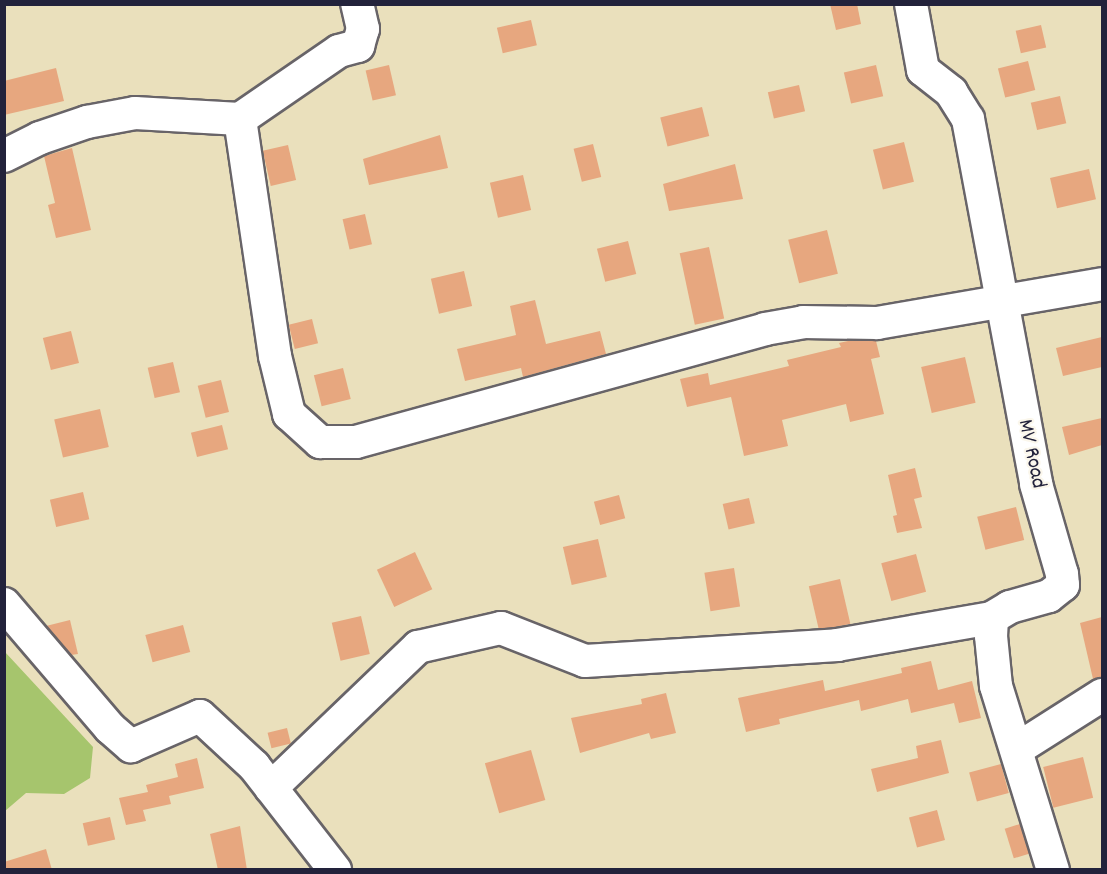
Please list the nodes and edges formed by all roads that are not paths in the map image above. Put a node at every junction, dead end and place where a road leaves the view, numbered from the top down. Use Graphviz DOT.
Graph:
graph roads {
  1 [pos="357,4"];
  2 [pos="911,4"];
  3 [pos="240,119"];
  4 [pos="4,156"];
  5 [pos="1102,284"];
  6 [pos="1000,304"];
  7 [pos="4,604"];
  8 [pos="992,618"];
  9 [pos="1102,695"];
  10 [pos="1017,749"];
  11 [pos="271,788"];
  12 [pos="335,870"];
  13 [pos="1053,870"];
  1 -- 3 [label="street"];
  2 -- 6 [label="street, MV Road"];
  3 -- 4 [label="street"];
  3 -- 6 [label="street"];
  5 -- 6 [label="street"];
  6 -- 8 [label="street, MV Road"];
  7 -- 11 [label="street"];
  8 -- 10 [label="street"];
  8 -- 11 [label="street"];
  9 -- 10 [label="street"];
  10 -- 13 [label="street"];
  11 -- 12 [label="street"];
}
